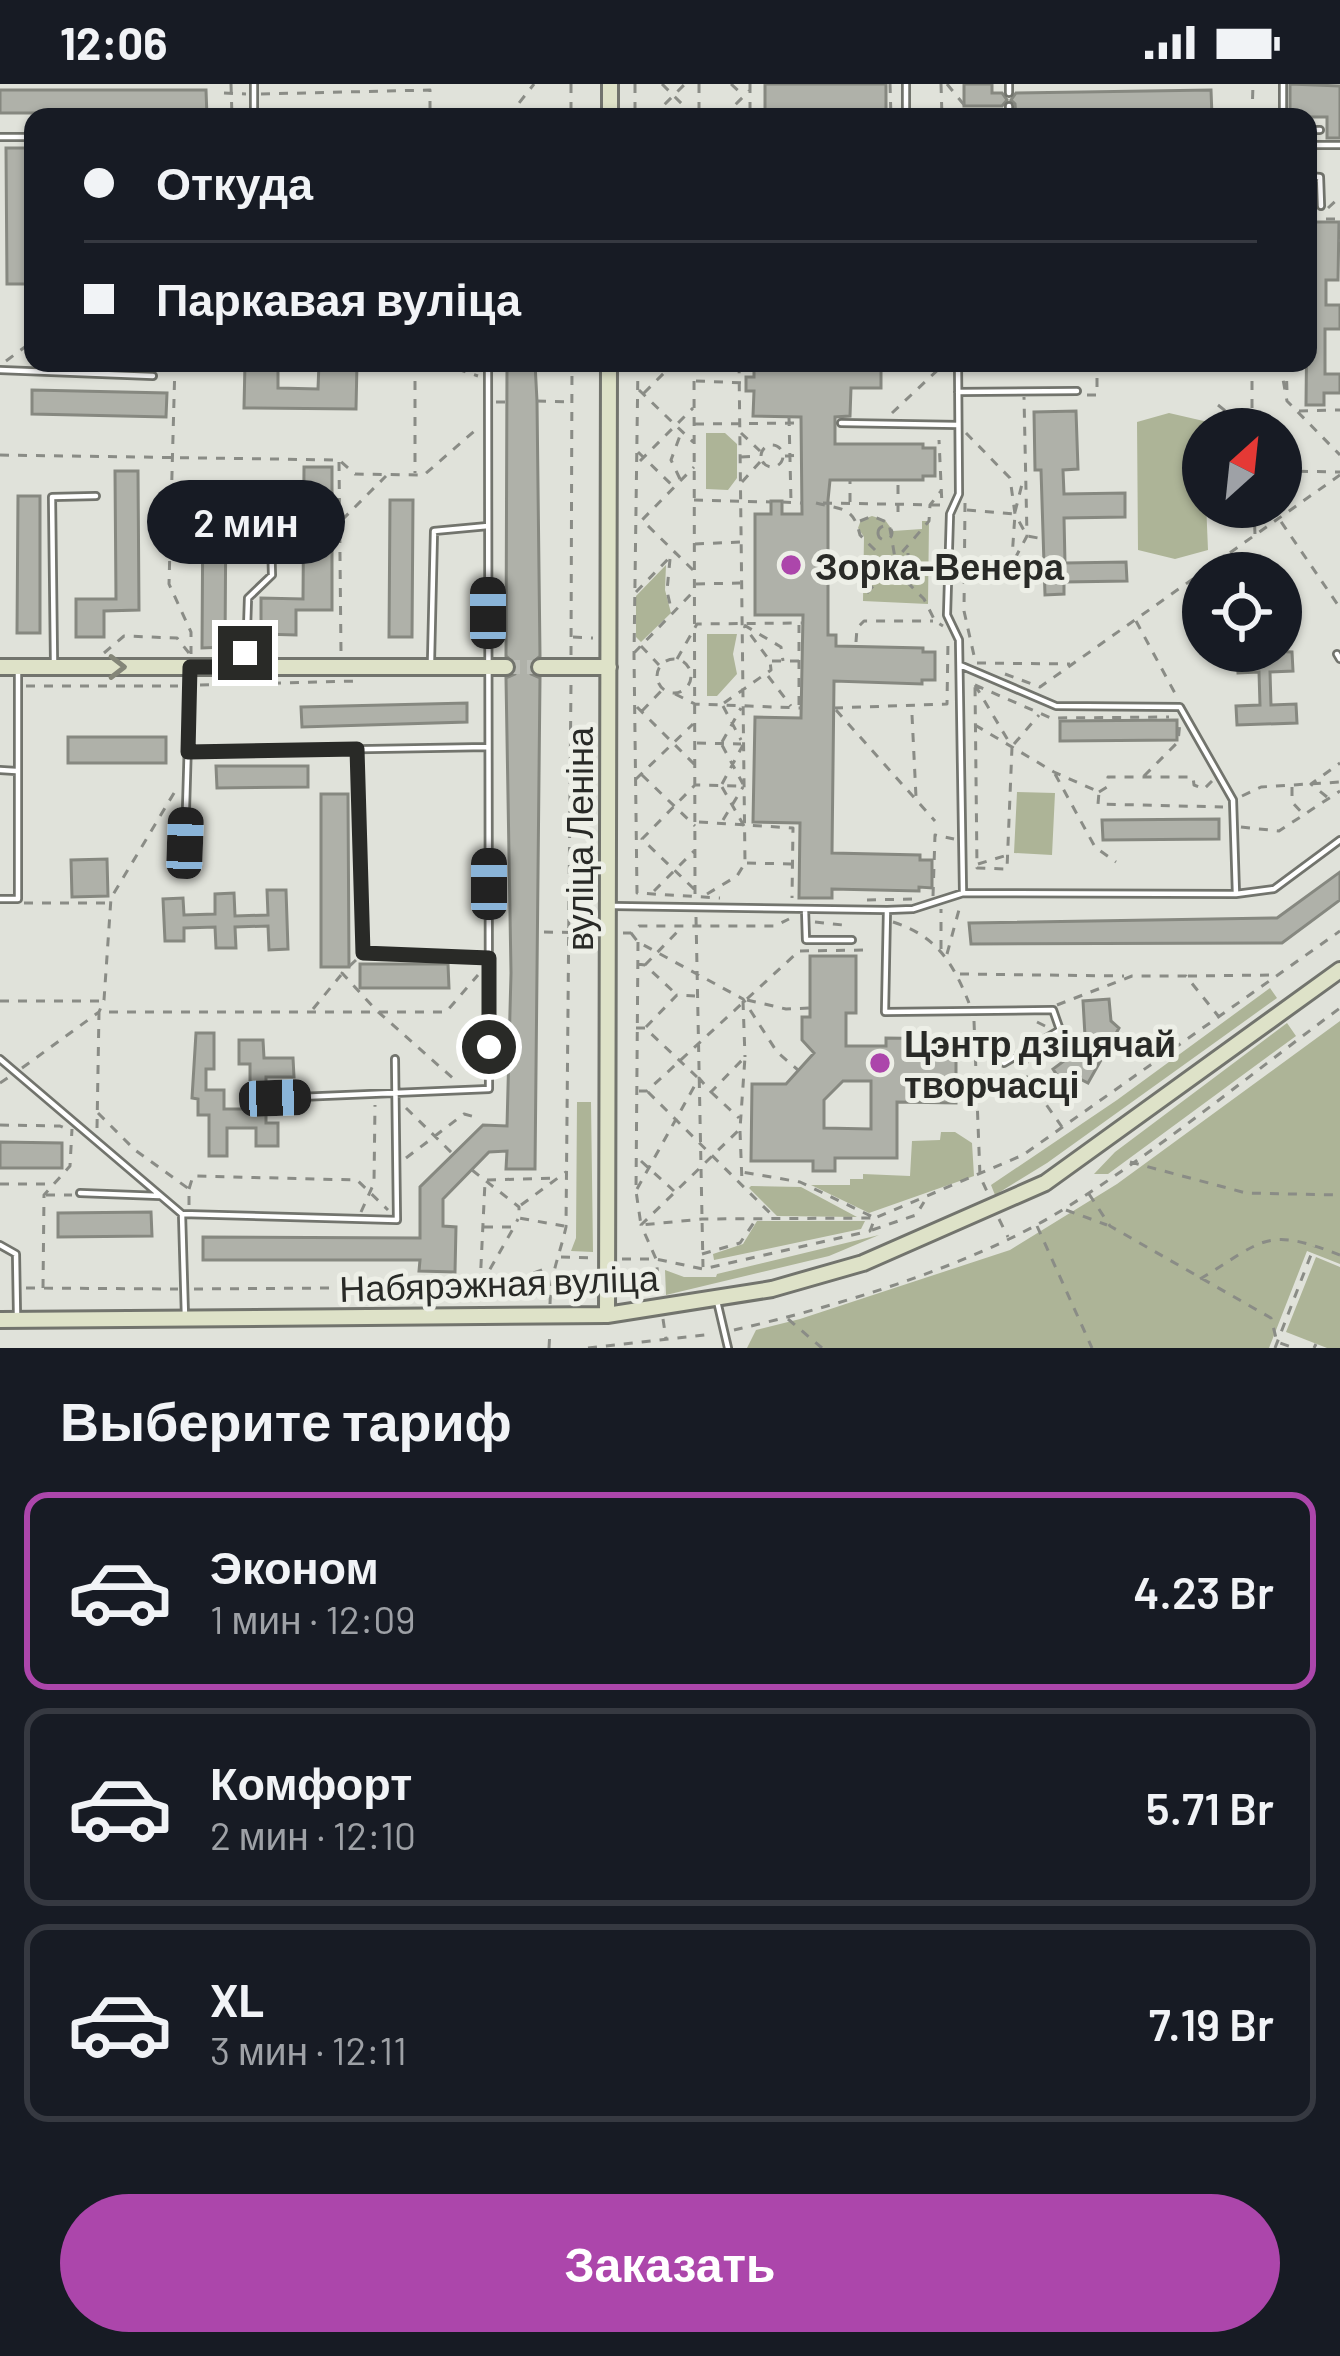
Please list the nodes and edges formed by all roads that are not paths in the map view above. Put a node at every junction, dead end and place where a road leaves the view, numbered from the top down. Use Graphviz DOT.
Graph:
graph roads {
  1 [pos="1009,84"];
  2 [pos="1010,93"];
  3 [pos="1317,177"];
  4 [pos="1321,210"];
  5 [pos="76,372"];
  6 [pos="488,372"];
  7 [pos="609,372"];
  8 [pos="958,372"];
  9 [pos="153,376"];
  10 [pos="1077,391"];
  11 [pos="958,392"];
  12 [pos="841,423"];
  13 [pos="958,425"];
  14 [pos="96,496"];
  15 [pos="270,501"];
  16 [pos="488,526"];
  17 [pos="190,661"];
  18 [pos="960,665"];
  19 [pos="0,667"];
  20 [pos="18,667"];
  21 [pos="54,667"];
  22 [pos="246,667"];
  23 [pos="431,667"];
  24 [pos="488,667"];
  25 [pos="506,667"];
  26 [pos="540,668"];
  27 [pos="609,668"];
  28 [pos="489,747"];
  29 [pos="357,749"];
  30 [pos="188,752"];
  31 [pos="0,770"];
  32 [pos="16,770"];
  33 [pos="1340,840"];
  34 [pos="185,843"];
  35 [pos="963,893"];
  36 [pos="1236,894"];
  37 [pos="0,899"];
  38 [pos="608,906"];
  39 [pos="805,909"];
  40 [pos="887,910"];
  41 [pos="852,940"];
  42 [pos="489,960"];
  43 [pos="1340,970"];
  44 [pos="0,1059"];
  45 [pos="395,1059"];
  46 [pos="1004,1063"];
  47 [pos="396,1096"];
  48 [pos="275,1098"];
  49 [pos="77,1194"];
  50 [pos="160,1196"];
  51 [pos="186,1215"];
  52 [pos="0,1245"];
  53 [pos="717,1299"];
  54 [pos="607,1315"];
  55 [pos="184,1318"];
  56 [pos="0,1320"];
  57 [pos="17,1320"];
  58 [pos="728,1348"];
  1 -- 2 [label="lane"];
  3 -- 4 [label="lane"];
  5 -- 9 [label="lane"];
  6 -- 16 [label="lane"];
  7 -- 27 [label="main road, вуліца Леніна"];
  8 -- 11 [label="lane"];
  10 -- 11 [label="lane"];
  11 -- 13 [label="lane"];
  12 -- 13 [label="lane"];
  13 -- 18 [label="lane"];
  14 -- 21 [label="lane"];
  15 -- 22 [label="lane"];
  16 -- 23 [label="lane"];
  16 -- 24 [label="lane"];
  21 -- 17 [label="main road, one-way"];
  17 -- 22 [label="main road"];
  17 -- 30 [label="lane"];
  18 -- 35 [label="lane"];
  18 -- 36 [label="lane"];
  19 -- 20 [label="main road"];
  20 -- 21 [label="main road"];
  20 -- 32 [label="lane"];
  22 -- 23 [label="main road"];
  23 -- 24 [label="main road"];
  24 -- 25 [label="main road"];
  24 -- 28 [label="lane"];
  26 -- 27 [label="main road"];
  27 -- 38 [label="main road, вуліца Леніна"];
  28 -- 29 [label="lane"];
  28 -- 42 [label="lane"];
  29 -- 30 [label="lane"];
  29 -- 42 [label="lane"];
  30 -- 34 [label="lane"];
  31 -- 32 [label="lane"];
  32 -- 37 [label="lane"];
  33 -- 36 [label="lane"];
  35 -- 36 [label="lane"];
  35 -- 40 [label="lane"];
  38 -- 39 [label="lane"];
  38 -- 54 [label="main road, вуліца Леніна"];
  39 -- 40 [label="lane"];
  39 -- 41 [label="lane"];
  40 -- 46 [label="lane"];
  42 -- 47 [label="lane"];
  43 -- 53 [label="main road, Набярэжная вуліца"];
  44 -- 50 [label="lane"];
  45 -- 47 [label="lane"];
  47 -- 48 [label="lane"];
  47 -- 51 [label="lane"];
  49 -- 50 [label="lane"];
  50 -- 51 [label="lane"];
  51 -- 55 [label="lane"];
  52 -- 57 [label="lane"];
  53 -- 54 [label="main road, Набярэжная вуліца"];
  53 -- 58 [label="lane"];
  54 -- 55 [label="main road, Набярэжная вуліца"];
  55 -- 57 [label="main road, Набярэжная вуліца"];
  56 -- 57 [label="main road, Набярэжная вуліца"];
}
